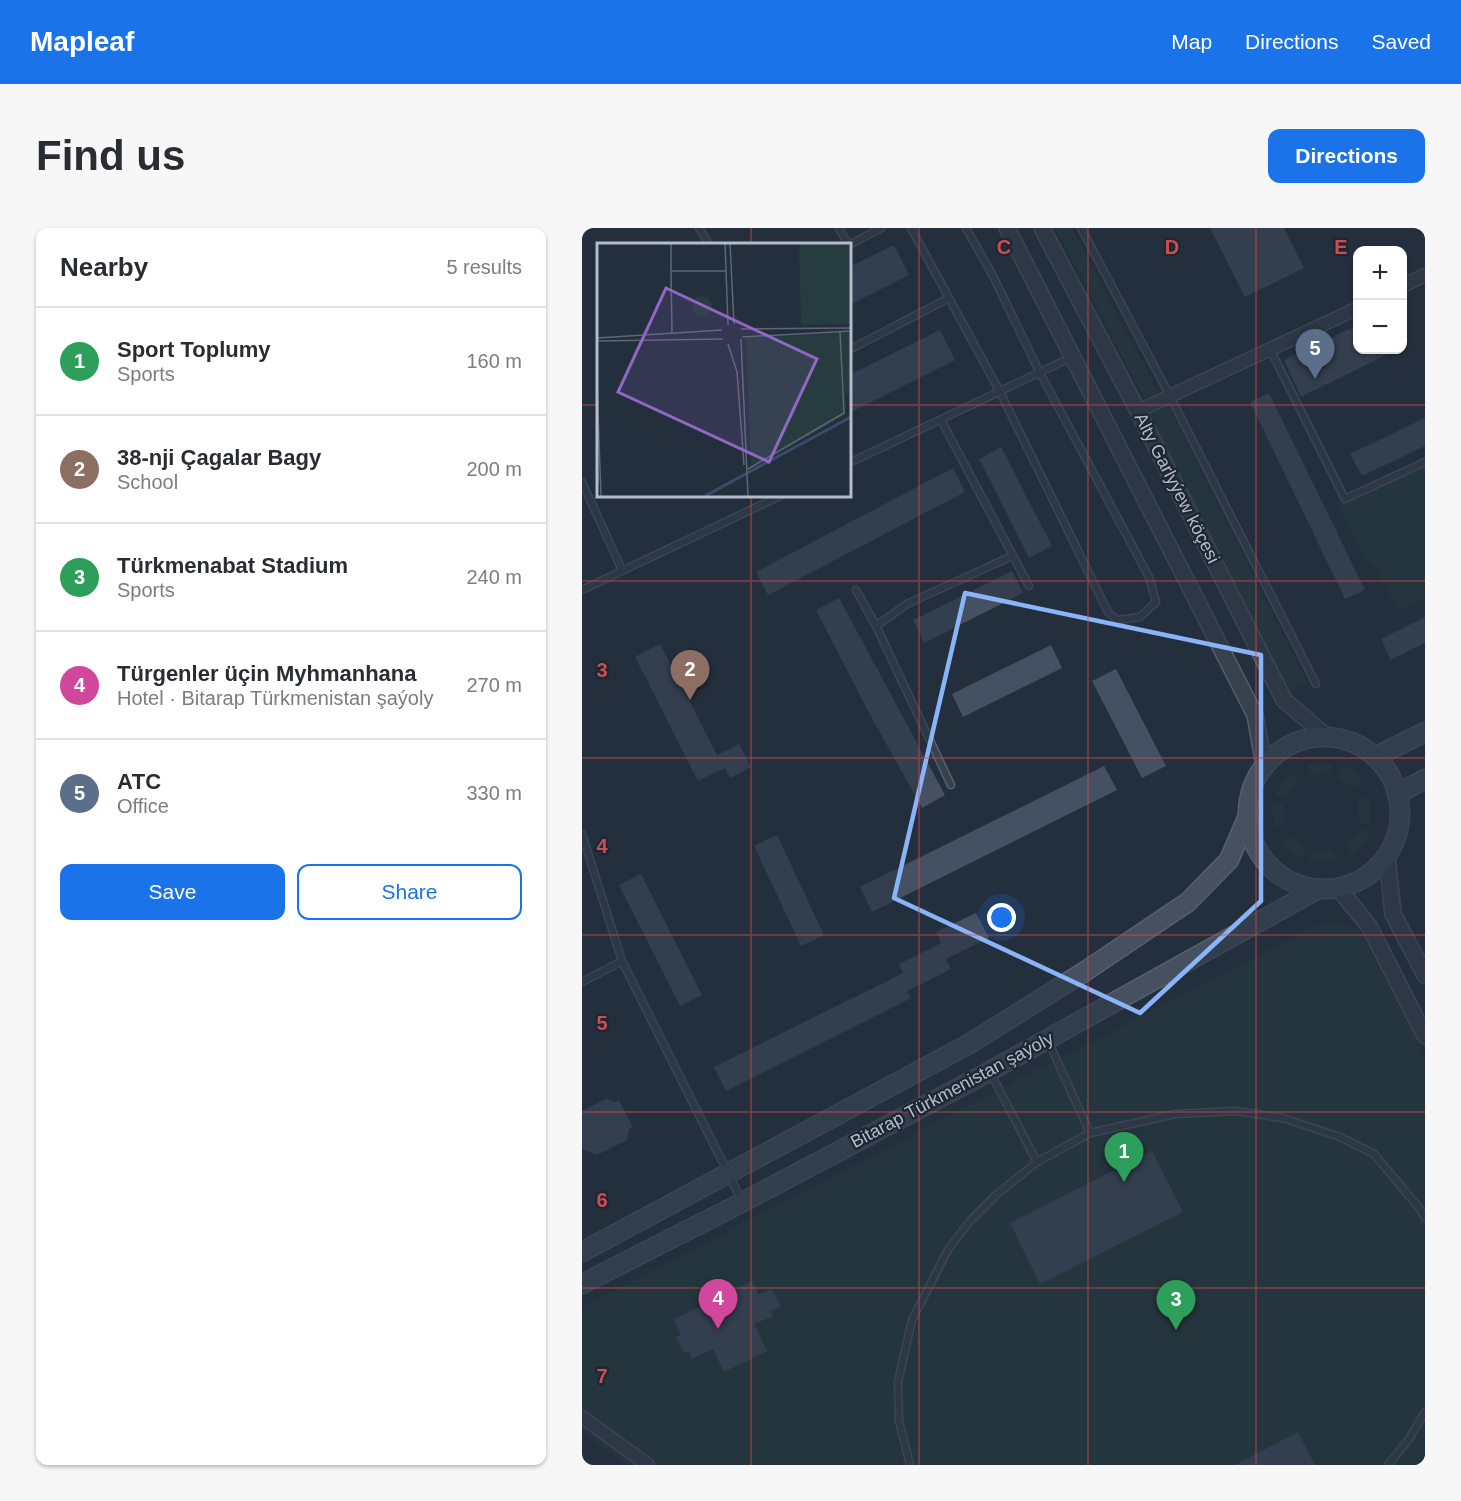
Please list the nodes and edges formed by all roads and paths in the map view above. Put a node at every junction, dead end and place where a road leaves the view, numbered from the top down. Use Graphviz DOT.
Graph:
graph roads {
  1 [pos="699,228"];
  2 [pos="839,228"];
  3 [pos="880,228"];
  4 [pos="911,228"];
  5 [pos="966,228"];
  6 [pos="1007,228"];
  7 [pos="1042,228"];
  8 [pos="1082,228"];
  9 [pos="708,243"];
  10 [pos="848,243"];
  11 [pos="850,244"];
  12 [pos="1425,275"];
  13 [pos="1407,284"];
  14 [pos="949,298"];
  15 [pos="1353,310"];
  16 [pos="850,349"];
  17 [pos="1270,350"];
  18 [pos="1073,357"];
  19 [pos="1040,373"];
  20 [pos="1000,392"];
  21 [pos="1170,396"];
  22 [pos="1138,411"];
  23 [pos="941,420"];
  24 [pos="1425,462"];
  25 [pos="850,463"];
  26 [pos="582,482"];
  27 [pos="780,496"];
  28 [pos="1012,556"];
  29 [pos="622,570"];
  30 [pos="1029,586"];
  31 [pos="582,590"];
  32 [pos="856,590"];
  33 [pos="876,626"];
  34 [pos="1316,684"];
  35 [pos="1425,732"];
  36 [pos="1326,736"];
  37 [pos="1375,757"];
  38 [pos="1264,765"];
  39 [pos="1425,779"];
  40 [pos="951,785"];
  41 [pos="1397,794"];
  42 [pos="1248,816"];
  43 [pos="582,834"];
  44 [pos="1387,856"];
  45 [pos="1338,888"];
  46 [pos="1318,889"];
  47 [pos="622,961"];
  48 [pos="1425,975"];
  49 [pos="582,982"];
  50 [pos="1425,1036"];
  51 [pos="1047,1039"];
  52 [pos="990,1071"];
  53 [pos="1090,1133"];
  54 [pos="1037,1162"];
  55 [pos="729,1174"];
  56 [pos="743,1202"];
  57 [pos="1425,1218"];
  58 [pos="582,1252"];
  59 [pos="582,1284"];
  60 [pos="1425,1412"];
  61 [pos="582,1417"];
  62 [pos="648,1465"];
  63 [pos="910,1465"];
  64 [pos="1388,1465"];
  1 -- 9 [label="lane"];
  2 -- 10 [label="lane"];
  3 -- 11 [label="lane"];
  4 -- 14 [label="lane"];
  5 -- 19 [label="lane"];
  6 -- 18 [label="street, Alty Garlyýew köçesi"];
  7 -- 22 [label="street, Alty Garlyýew köçesi"];
  8 -- 21 [label="lane"];
  12 -- 13 [label="street"];
  14 -- 16 [label="lane"];
  14 -- 20 [label="lane"];
  15 -- 17 [label="street"];
  17 -- 21 [label="street"];
  17 -- 24 [label="lane"];
  18 -- 19 [label="lane"];
  18 -- 38 [label="street, Alty Garlyýew köçesi"];
  19 -- 20 [label="lane"];
  19 -- 20 [label="lane"];
  20 -- 23 [label="lane"];
  21 -- 22 [label="street"];
  21 -- 34 [label="lane"];
  22 -- 36 [label="street, Alty Garlyýew köçesi"];
  23 -- 25 [label="lane"];
  23 -- 28 [label="lane"];
  26 -- 29 [label="lane"];
  27 -- 29 [label="lane"];
  28 -- 30 [label="lane"];
  28 -- 33 [label="lane"];
  29 -- 31 [label="lane"];
  32 -- 33 [label="lane"];
  33 -- 40 [label="lane"];
  35 -- 37 [label="main road"];
  36 -- 37 [label="main road"];
  36 -- 38 [label="main road"];
  37 -- 41 [label="main road"];
  38 -- 42 [label="main road"];
  39 -- 41 [label="main road"];
  41 -- 44 [label="main road"];
  42 -- 46 [label="main road"];
  42 -- 55 [label="main road, Bitarap Türkmenistan şaýoly"];
  43 -- 47 [label="lane"];
  44 -- 45 [label="main road"];
  44 -- 48 [label="street"];
  45 -- 46 [label="main road"];
  45 -- 50 [label="street"];
  46 -- 51 [label="main road, Bitarap Türkmenistan şaýoly"];
  47 -- 49 [label="lane"];
  47 -- 55 [label="lane"];
  51 -- 52 [label="main road, Bitarap Türkmenistan şaýoly"];
  51 -- 53 [label="lane"];
  52 -- 54 [label="lane"];
  52 -- 56 [label="main road, Bitarap Türkmenistan şaýoly"];
  53 -- 54 [label="lane"];
  53 -- 57 [label="lane"];
  54 -- 63 [label="lane"];
  55 -- 56 [label="lane"];
  55 -- 58 [label="main road, Bitarap Türkmenistan şaýoly"];
  56 -- 59 [label="main road, Bitarap Türkmenistan şaýoly"];
  60 -- 64 [label="lane"];
  61 -- 62 [label="street"];
}
